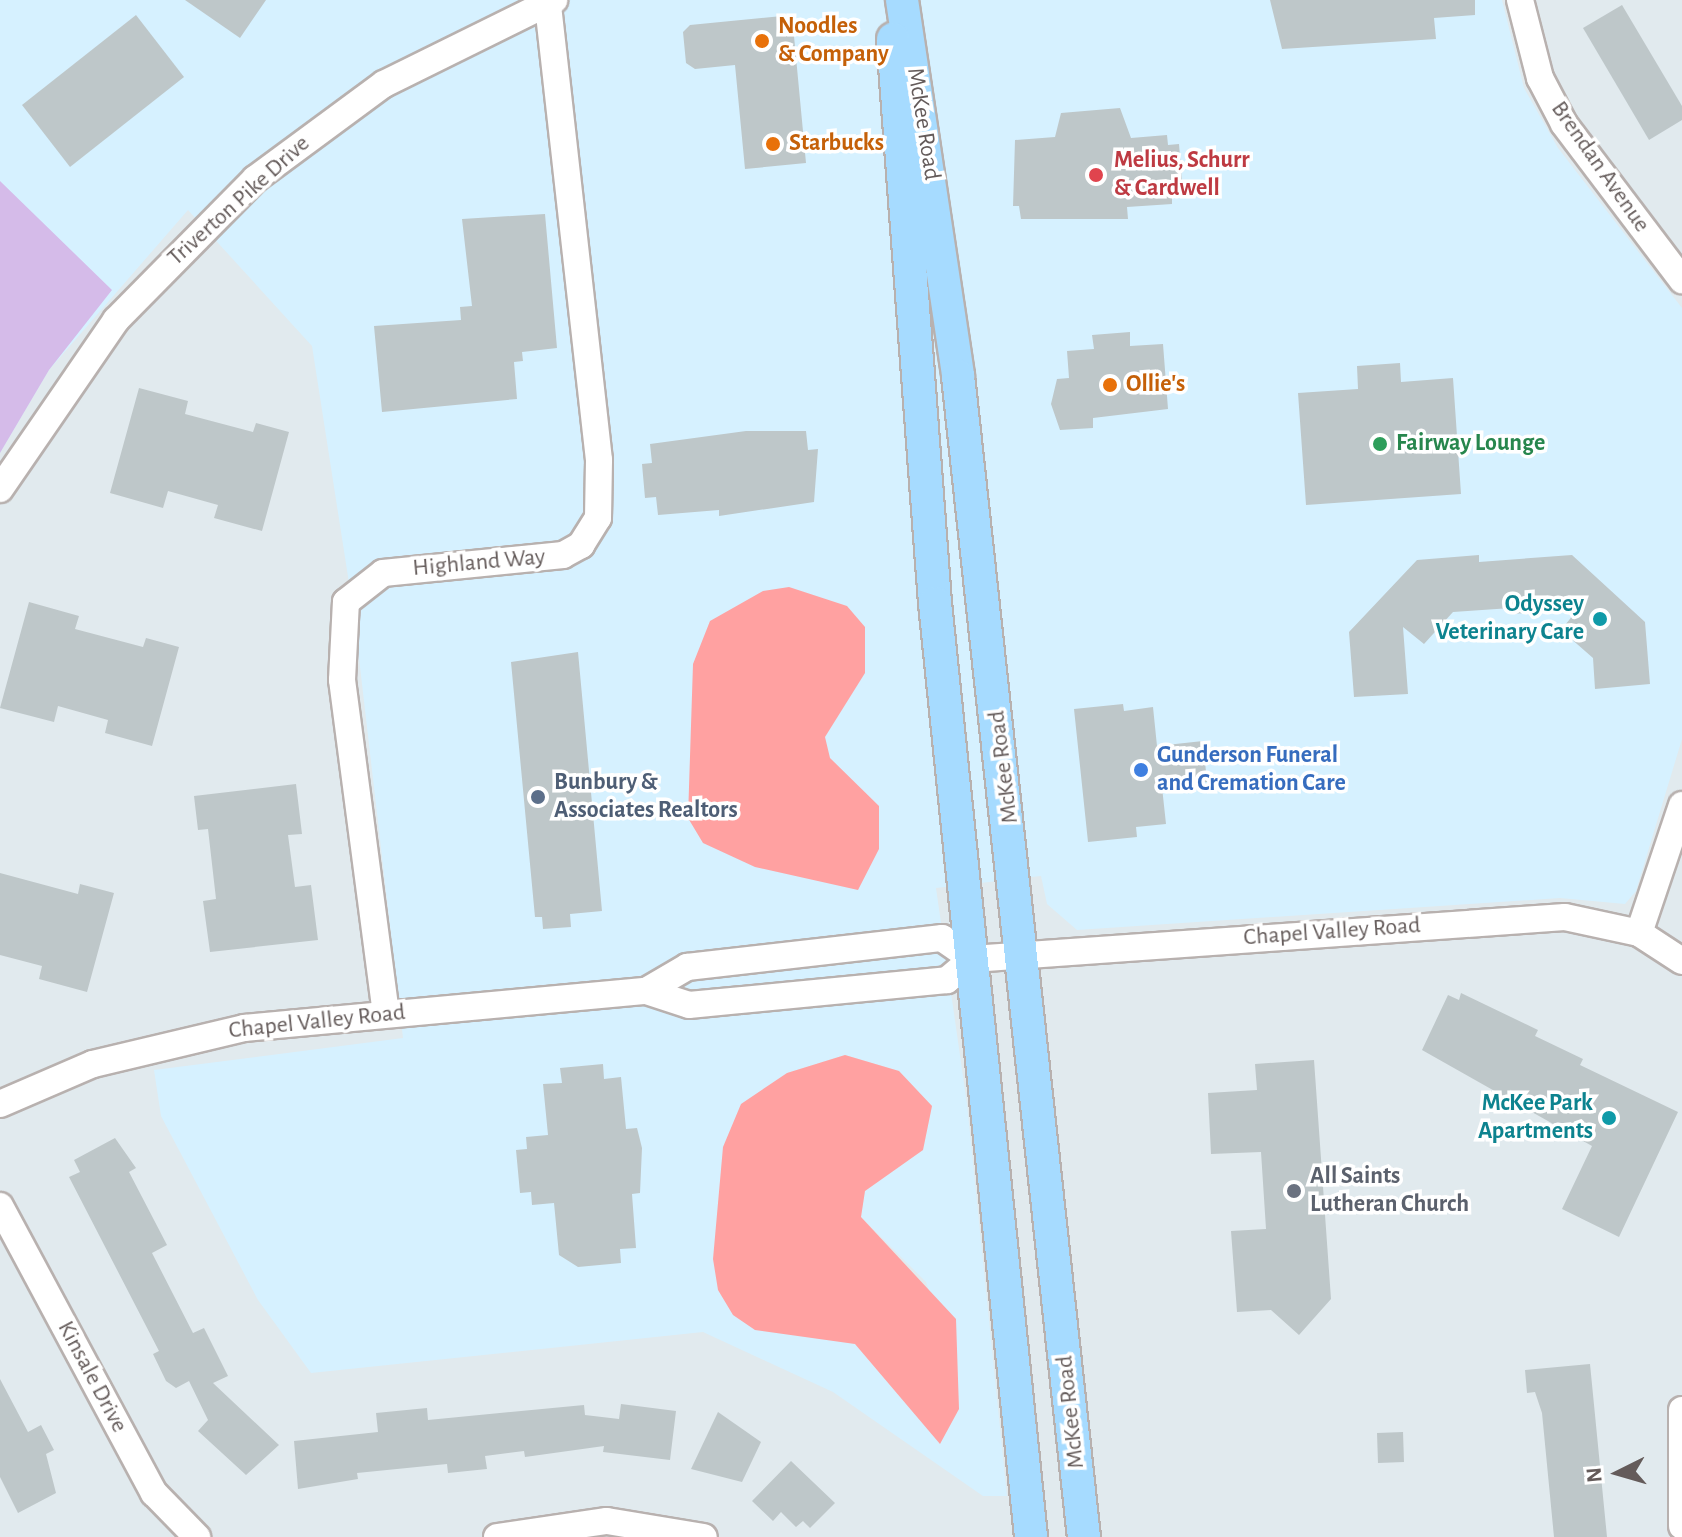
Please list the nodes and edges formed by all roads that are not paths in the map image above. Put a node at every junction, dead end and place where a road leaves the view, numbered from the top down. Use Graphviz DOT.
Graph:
graph roads {
  1 [pos="892,0"];
  2 [pos="902,0"];
  3 [pos="1520,0"];
  4 [pos="551,1"];
  5 [pos="1682,280"];
  6 [pos="0,489"];
  7 [pos="1682,805"];
  8 [pos="1639,933"];
  9 [pos="1026,955"];
  10 [pos="972,959"];
  11 [pos="1682,961"];
  12 [pos="646,991"];
  13 [pos="386,1014"];
  14 [pos="0,1104"];
  15 [pos="0,1206"];
  16 [pos="1682,1410"];
  17 [pos="1682,1526"];
  18 [pos="190,1536"];
  19 [pos="497,1537"];
  20 [pos="704,1537"];
  21 [pos="1031,1537"];
  22 [pos="1084,1537"];
  1 -- 10 [label="main road, McKee Road"];
  2 -- 9 [label="main road, McKee Road"];
  3 -- 5 [label="street, Brendan Avenue"];
  4 -- 6 [label="street, Triverton Pike Drive"];
  4 -- 13 [label="street, Highland Way"];
  7 -- 8 [label="street"];
  8 -- 9 [label="street, Chapel Valley Road"];
  8 -- 11 [label="street, Chapel Valley Road"];
  9 -- 10 [label="street, Chapel Valley Road"];
  9 -- 22 [label="main road, McKee Road"];
  10 -- 12 [label="street, Chapel Valley Road"];
  10 -- 12 [label="street, Chapel Valley Road"];
  10 -- 21 [label="main road, McKee Road"];
  12 -- 13 [label="street, Chapel Valley Road"];
  13 -- 14 [label="street, Chapel Valley Road"];
  15 -- 18 [label="street, Kinsale Drive"];
  16 -- 17 [label="street"];
  19 -- 20 [label="street"];
}
